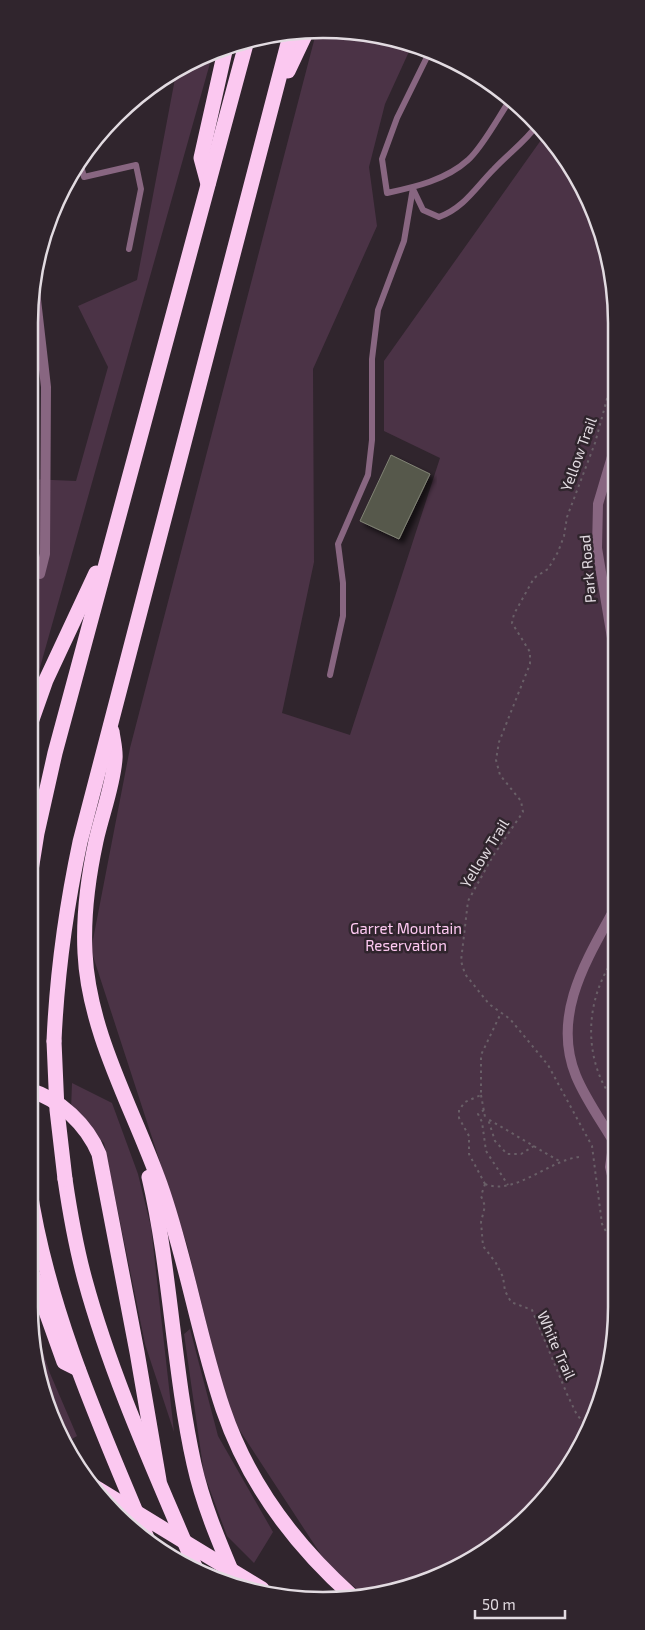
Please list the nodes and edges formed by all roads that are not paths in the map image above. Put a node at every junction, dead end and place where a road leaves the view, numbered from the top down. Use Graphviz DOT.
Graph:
graph roads {
  1 [pos="304,38"];
  2 [pos="289,40"];
  3 [pos="245,48"];
  4 [pos="224,55"];
  5 [pos="426,57"];
  6 [pos="507,105"];
  7 [pos="271,109"];
  8 [pos="533,131"];
  9 [pos="82,170"];
  10 [pos="209,185"];
  11 [pos="413,188"];
  12 [pos="128,249"];
  13 [pos="38,317"];
  14 [pos="608,470"];
  15 [pos="114,536"];
  16 [pos="40,574"];
  17 [pos="608,614"];
  18 [pos="330,675"];
  19 [pos="38,703"];
  20 [pos="110,721"];
  21 [pos="38,829"];
  22 [pos="608,921"];
  23 [pos="38,1094"];
  24 [pos="126,1096"];
  25 [pos="608,1131"];
  26 [pos="38,1230"];
  27 [pos="38,1289"];
  28 [pos="78,1369"];
  29 [pos="159,1480"];
  30 [pos="108,1495"];
  31 [pos="143,1529"];
  32 [pos="193,1561"];
  33 [pos="234,1578"];
  34 [pos="254,1584"];
  35 [pos="347,1591"];
  1 -- 7 [label="highway"];
  2 -- 7 [label="highway"];
  3 -- 10 [label="highway"];
  4 -- 10 [label="highway"];
  5 -- 11 [label="lane"];
  6 -- 11 [label="lane"];
  7 -- 20 [label="highway"];
  8 -- 11 [label="lane"];
  9 -- 12 [label="lane"];
  10 -- 15 [label="highway"];
  11 -- 18 [label="lane"];
  13 -- 16 [label="street"];
  14 -- 17 [label="street, Park Road"];
  15 -- 19 [label="highway"];
  15 -- 21 [label="highway"];
  20 -- 24 [label="highway"];
  20 -- 29 [label="highway, bridge"];
  22 -- 25 [label="street"];
  23 -- 29 [label="highway"];
  24 -- 33 [label="highway"];
  24 -- 35 [label="highway"];
  26 -- 28 [label="highway"];
  27 -- 28 [label="highway"];
  28 -- 31 [label="highway"];
  29 -- 32 [label="highway"];
  30 -- 34 [label="highway, bridge"];
}
